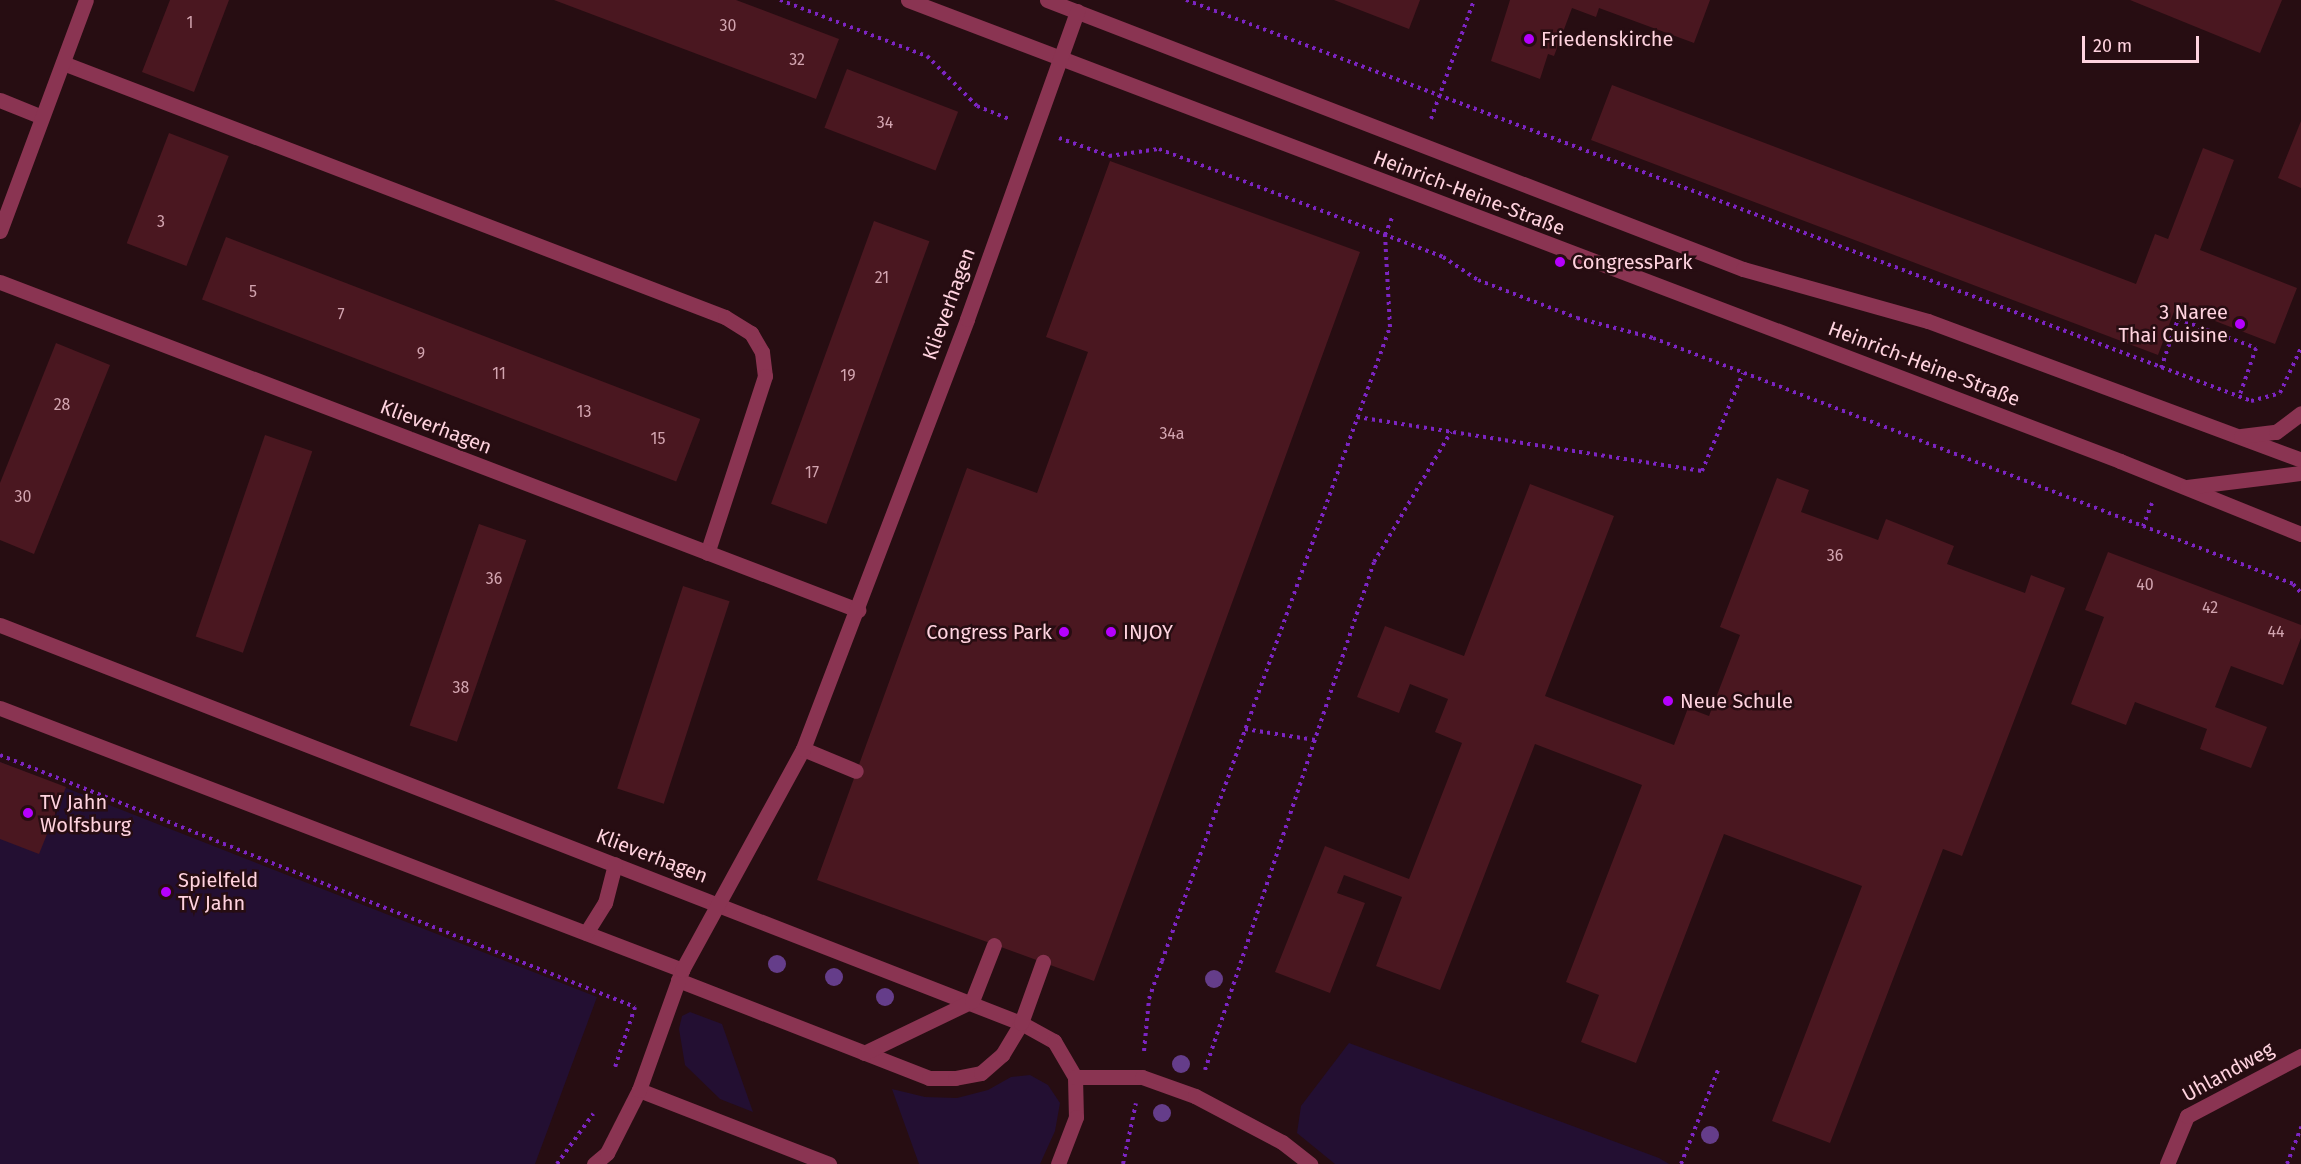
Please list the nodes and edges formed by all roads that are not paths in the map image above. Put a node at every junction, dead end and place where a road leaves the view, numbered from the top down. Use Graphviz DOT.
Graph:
graph roads {
  1 [pos="86,0"];
  2 [pos="908,0"];
  3 [pos="1047,0"];
  4 [pos="1077,11"];
  5 [pos="1060,58"];
  6 [pos="63,63"];
  7 [pos="0,100"];
  8 [pos="42,117"];
  9 [pos="0,231"];
  10 [pos="0,282"];
  11 [pos="2301,413"];
  12 [pos="2238,437"];
  13 [pos="2301,460"];
  14 [pos="2301,473"];
  15 [pos="2184,487"];
  16 [pos="2301,534"];
  17 [pos="707,553"];
  18 [pos="858,610"];
  19 [pos="0,625"];
  20 [pos="0,708"];
  21 [pos="803,749"];
  22 [pos="856,771"];
  23 [pos="615,864"];
  24 [pos="719,905"];
  25 [pos="586,933"];
  26 [pos="994,945"];
  27 [pos="1043,962"];
  28 [pos="680,975"];
  29 [pos="972,1001"];
  30 [pos="1022,1023"];
  31 [pos="864,1053"];
  32 [pos="2301,1056"];
  33 [pos="1075,1077"];
  34 [pos="639,1090"];
  35 [pos="594,1164"];
  36 [pos="829,1164"];
  37 [pos="1058,1164"];
  38 [pos="1310,1164"];
  39 [pos="2167,1164"];
  1 -- 6 [label="street"];
  2 -- 5 [label="street, Heinrich-Heine-Straße"];
  3 -- 4 [label="street, Heinrich-Heine-Straße"];
  4 -- 5 [label="street, Klieverhagen"];
  4 -- 12 [label="street, Heinrich-Heine-Straße"];
  5 -- 15 [label="street, Heinrich-Heine-Straße"];
  5 -- 18 [label="street, Klieverhagen"];
  6 -- 8 [label="street"];
  6 -- 17 [label="street"];
  7 -- 8 [label="street"];
  8 -- 9 [label="street"];
  10 -- 17 [label="street, Klieverhagen"];
  11 -- 12 [label="street"];
  12 -- 13 [label="street, Heinrich-Heine-Straße"];
  14 -- 15 [label="street, Heinrich-Heine-Straße"];
  15 -- 16 [label="street, Heinrich-Heine-Straße"];
  17 -- 18 [label="street, Klieverhagen"];
  18 -- 21 [label="street, Klieverhagen"];
  19 -- 23 [label="street, Klieverhagen"];
  20 -- 25 [label="street"];
  21 -- 22 [label="street"];
  21 -- 24 [label="street, Klieverhagen"];
  23 -- 24 [label="street, Klieverhagen"];
  23 -- 25 [label="street"];
  24 -- 28 [label="street, Klieverhagen"];
  24 -- 29 [label="street, Klieverhagen"];
  25 -- 28 [label="street"];
  26 -- 29 [label="street"];
  27 -- 30 [label="street"];
  28 -- 31 [label="street"];
  28 -- 34 [label="street, Klieverhagen"];
  29 -- 30 [label="street, Klieverhagen"];
  29 -- 31 [label="street"];
  30 -- 31 [label="street"];
  30 -- 33 [label="street, Klieverhagen"];
  32 -- 39 [label="street, Uhlandweg"];
  33 -- 37 [label="street"];
  33 -- 38 [label="street"];
  34 -- 35 [label="street, Klieverhagen"];
  34 -- 36 [label="street"];
}
